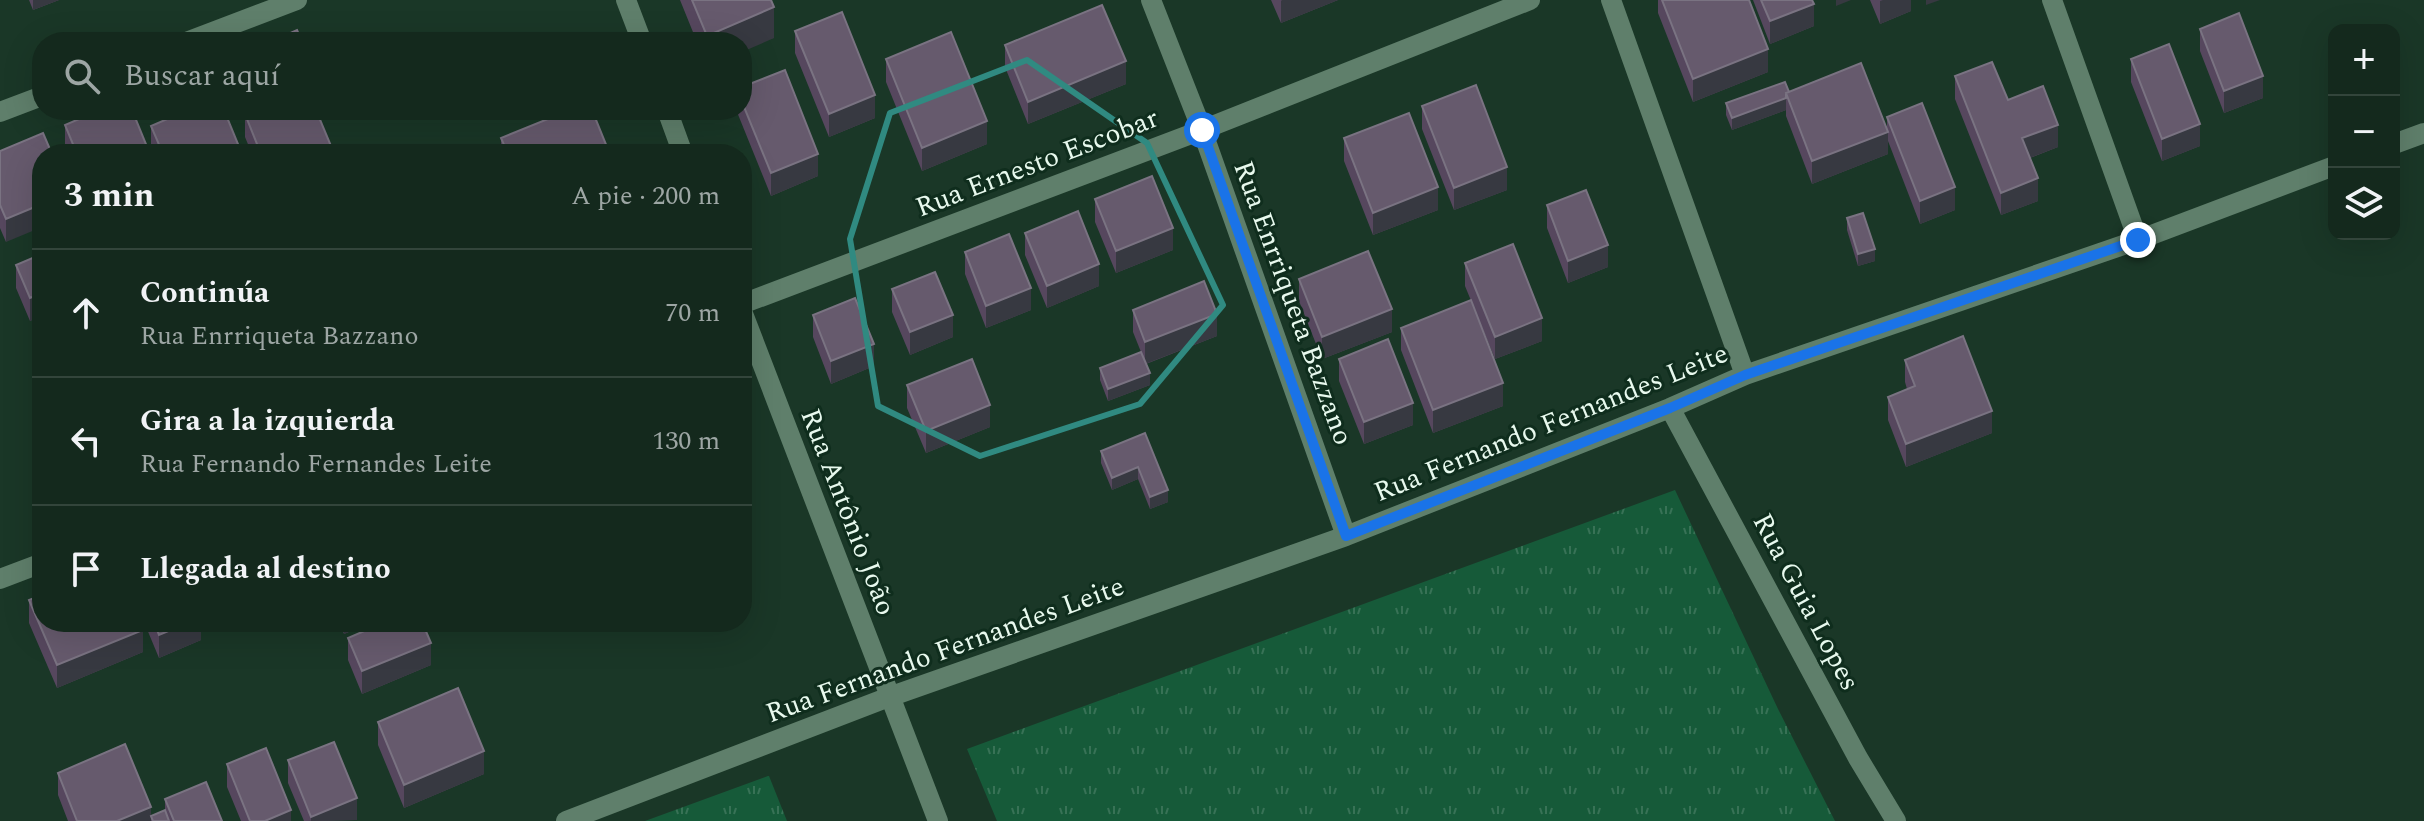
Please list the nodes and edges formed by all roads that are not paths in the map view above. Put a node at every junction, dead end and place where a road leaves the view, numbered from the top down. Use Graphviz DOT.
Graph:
graph roads {
  1 [pos="297,0"];
  2 [pos="626,0"];
  3 [pos="1151,0"];
  4 [pos="1530,0"];
  5 [pos="1611,0"];
  6 [pos="2052,0"];
  7 [pos="212,32"];
  8 [pos="638,32"];
  9 [pos="32,100"];
  10 [pos="0,112"];
  11 [pos="671,120"];
  12 [pos="1202,130"];
  13 [pos="2424,133"];
  14 [pos="2400,142"];
  15 [pos="679,144"];
  16 [pos="2329,168"];
  17 [pos="2138,240"];
  18 [pos="752,300"];
  19 [pos="752,337"];
  20 [pos="1745,375"];
  21 [pos="1670,408"];
  22 [pos="1346,536"];
  23 [pos="32,567"];
  24 [pos="0,579"];
  25 [pos="889,697"];
  26 [pos="566,821"];
  27 [pos="938,821"];
  28 [pos="1896,821"];
  1 -- 7 [label="street"];
  2 -- 8 [label="street"];
  3 -- 12 [label="street, Rua Enrriqueta Bazzano"];
  4 -- 12 [label="street, Rua Ernesto Escobar"];
  5 -- 20 [label="street"];
  6 -- 17 [label="street"];
  9 -- 10 [label="street"];
  11 -- 15 [label="street"];
  12 -- 18 [label="street, Rua Ernesto Escobar"];
  12 -- 22 [label="street, Rua Enrriqueta Bazzano"];
  13 -- 14 [label="street"];
  16 -- 17 [label="street, Rua Fernando Fernandes Leite"];
  17 -- 20 [label="street, Rua Fernando Fernandes Leite"];
  19 -- 25 [label="street, Rua Antônio João"];
  20 -- 21 [label="street, Rua Fernando Fernandes Leite"];
  21 -- 22 [label="street, Rua Fernando Fernandes Leite"];
  21 -- 28 [label="street, Rua Guia Lopes"];
  22 -- 25 [label="street, Rua Fernando Fernandes Leite"];
  23 -- 24 [label="street"];
  25 -- 26 [label="street, Rua Fernando Fernandes Leite"];
  25 -- 27 [label="street, Rua Antônio João"];
}
